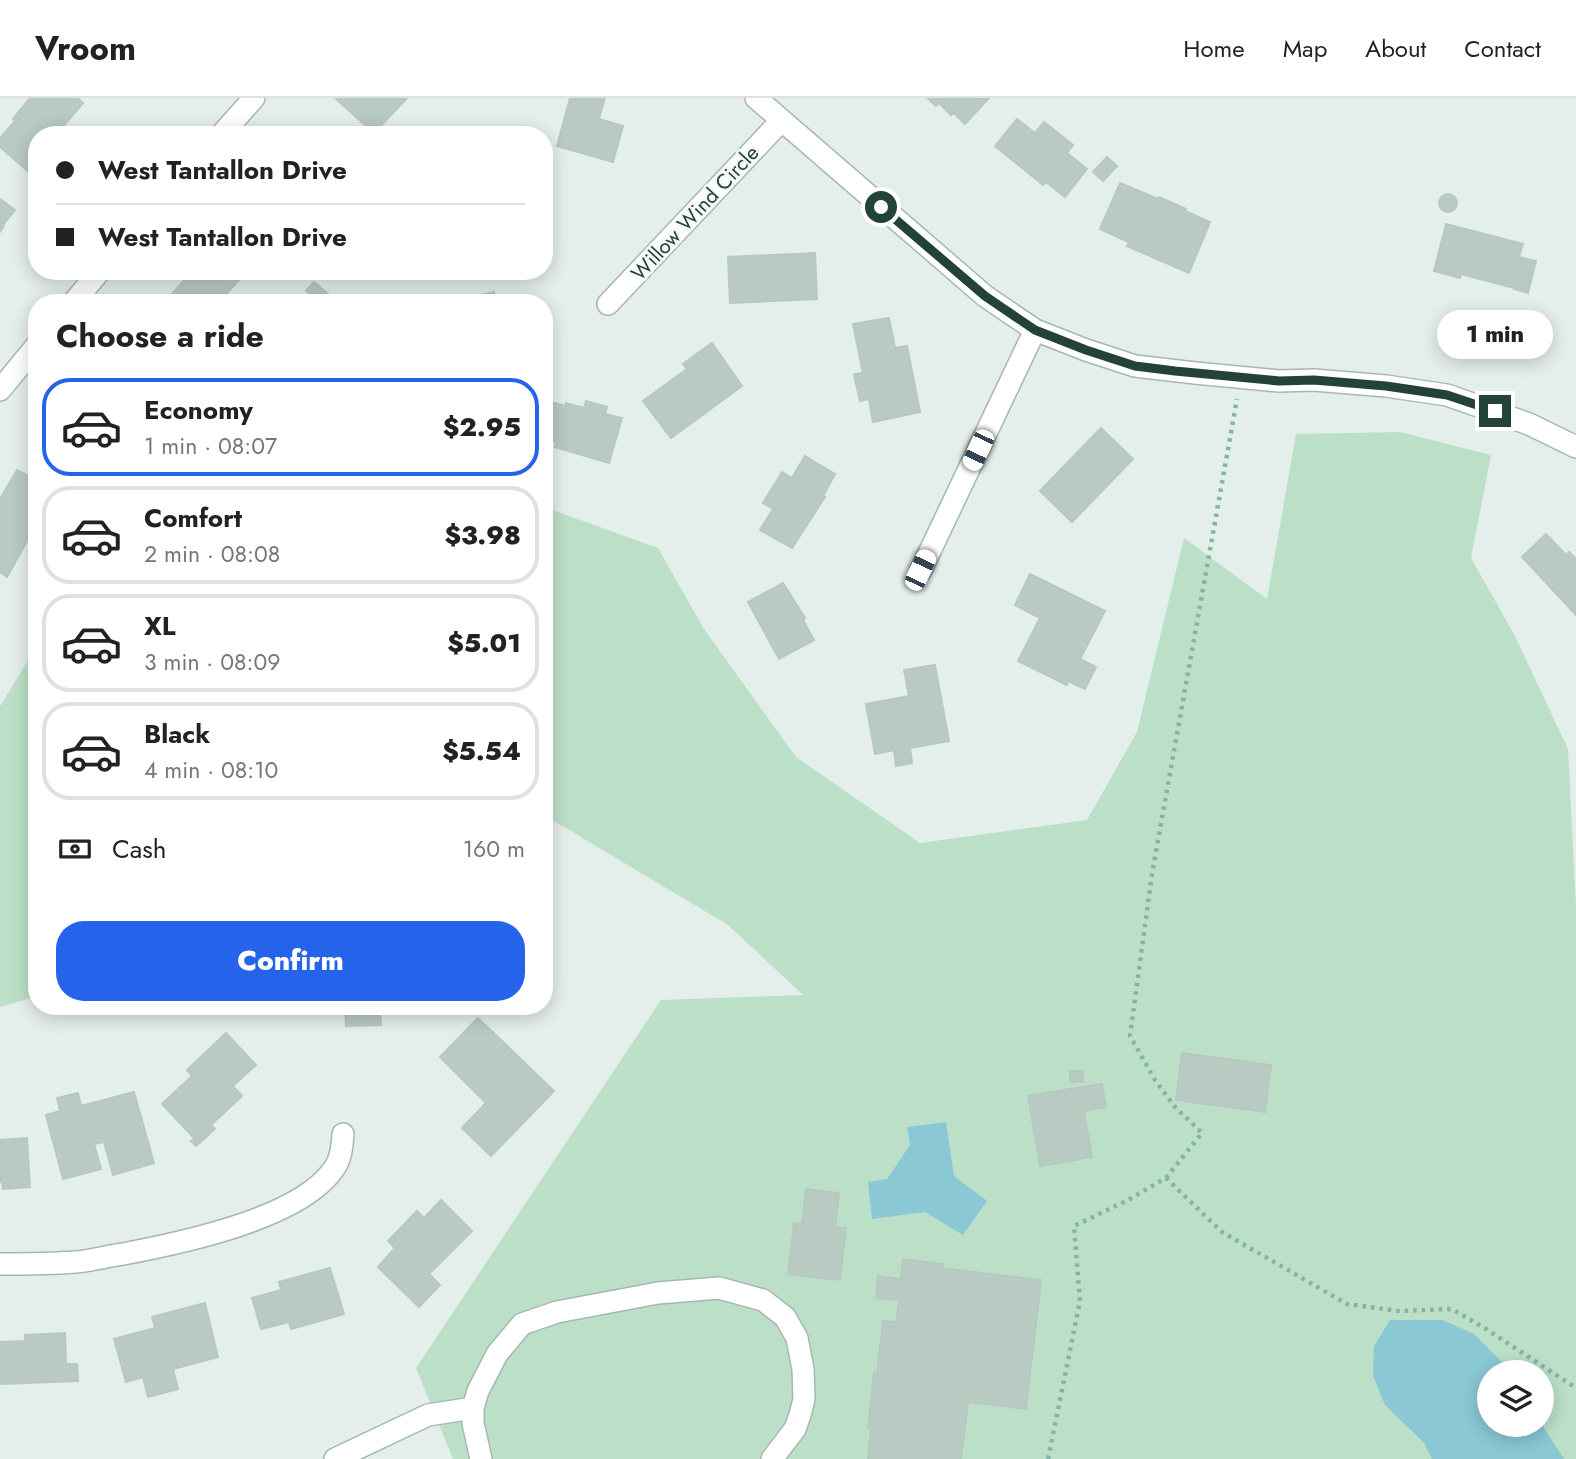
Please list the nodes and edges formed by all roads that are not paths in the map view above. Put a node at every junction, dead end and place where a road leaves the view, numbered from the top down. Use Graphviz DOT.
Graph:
graph roads {
  1 [pos="254,98"];
  2 [pos="756,98"];
  3 [pos="781,121"];
  4 [pos="229,126"];
  5 [pos="92,280"];
  6 [pos="81,294"];
  7 [pos="608,304"];
  8 [pos="1035,330"];
  9 [pos="28,356"];
  10 [pos="0,390"];
  11 [pos="1576,447"];
  12 [pos="920,570"];
  13 [pos="343,1134"];
  14 [pos="0,1264"];
  15 [pos="473,1408"];
  16 [pos="335,1459"];
  17 [pos="481,1459"];
  18 [pos="772,1459"];
  1 -- 4 [label="street"];
  2 -- 3 [label="street"];
  3 -- 7 [label="street, Willow Wind Circle"];
  3 -- 8 [label="street"];
  5 -- 6 [label="street"];
  8 -- 11 [label="street"];
  8 -- 12 [label="street"];
  9 -- 10 [label="street"];
  13 -- 14 [label="street"];
  15 -- 16 [label="street"];
  15 -- 17 [label="street"];
  15 -- 18 [label="street"];
}
